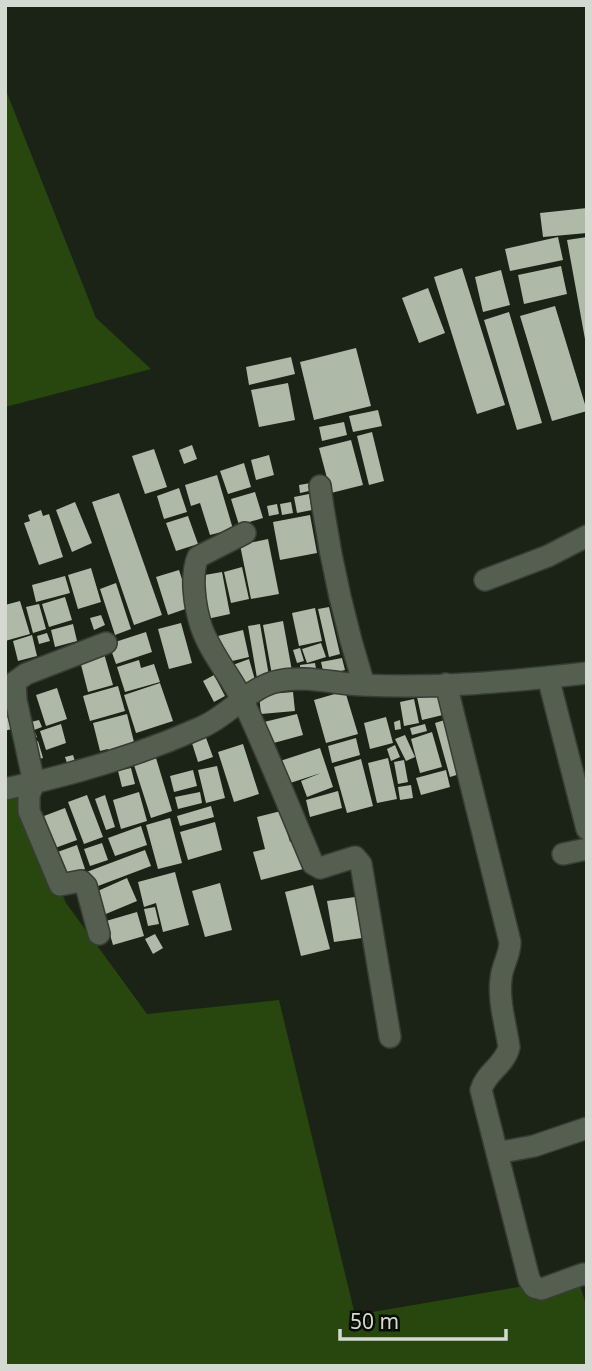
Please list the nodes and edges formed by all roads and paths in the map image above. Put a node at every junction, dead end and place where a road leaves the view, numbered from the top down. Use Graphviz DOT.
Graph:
graph roads {
  1 [pos="320,486"];
  2 [pos="245,533"];
  3 [pos="587,536"];
  4 [pos="485,580"];
  5 [pos="106,643"];
  6 [pos="587,673"];
  7 [pos="548,677"];
  8 [pos="446,684"];
  9 [pos="364,685"];
  10 [pos="242,699"];
  11 [pos="34,783"];
  12 [pos="5,789"];
  13 [pos="587,829"];
  14 [pos="587,849"];
  15 [pos="563,854"];
  16 [pos="99,934"];
  17 [pos="390,1037"];
  18 [pos="587,1128"];
  19 [pos="497,1153"];
  20 [pos="587,1275"];
  1 -- 9 [label="street"];
  2 -- 10 [label="street"];
  3 -- 4 [label="street"];
  5 -- 11 [label="street"];
  6 -- 7 [label="street"];
  7 -- 8 [label="street"];
  7 -- 13 [label="street"];
  8 -- 9 [label="street"];
  8 -- 19 [label="street"];
  9 -- 10 [label="street"];
  10 -- 11 [label="street"];
  10 -- 17 [label="street"];
  11 -- 12 [label="street"];
  11 -- 16 [label="street"];
  14 -- 15 [label="street"];
  18 -- 19 [label="street"];
  19 -- 20 [label="street"];
}
